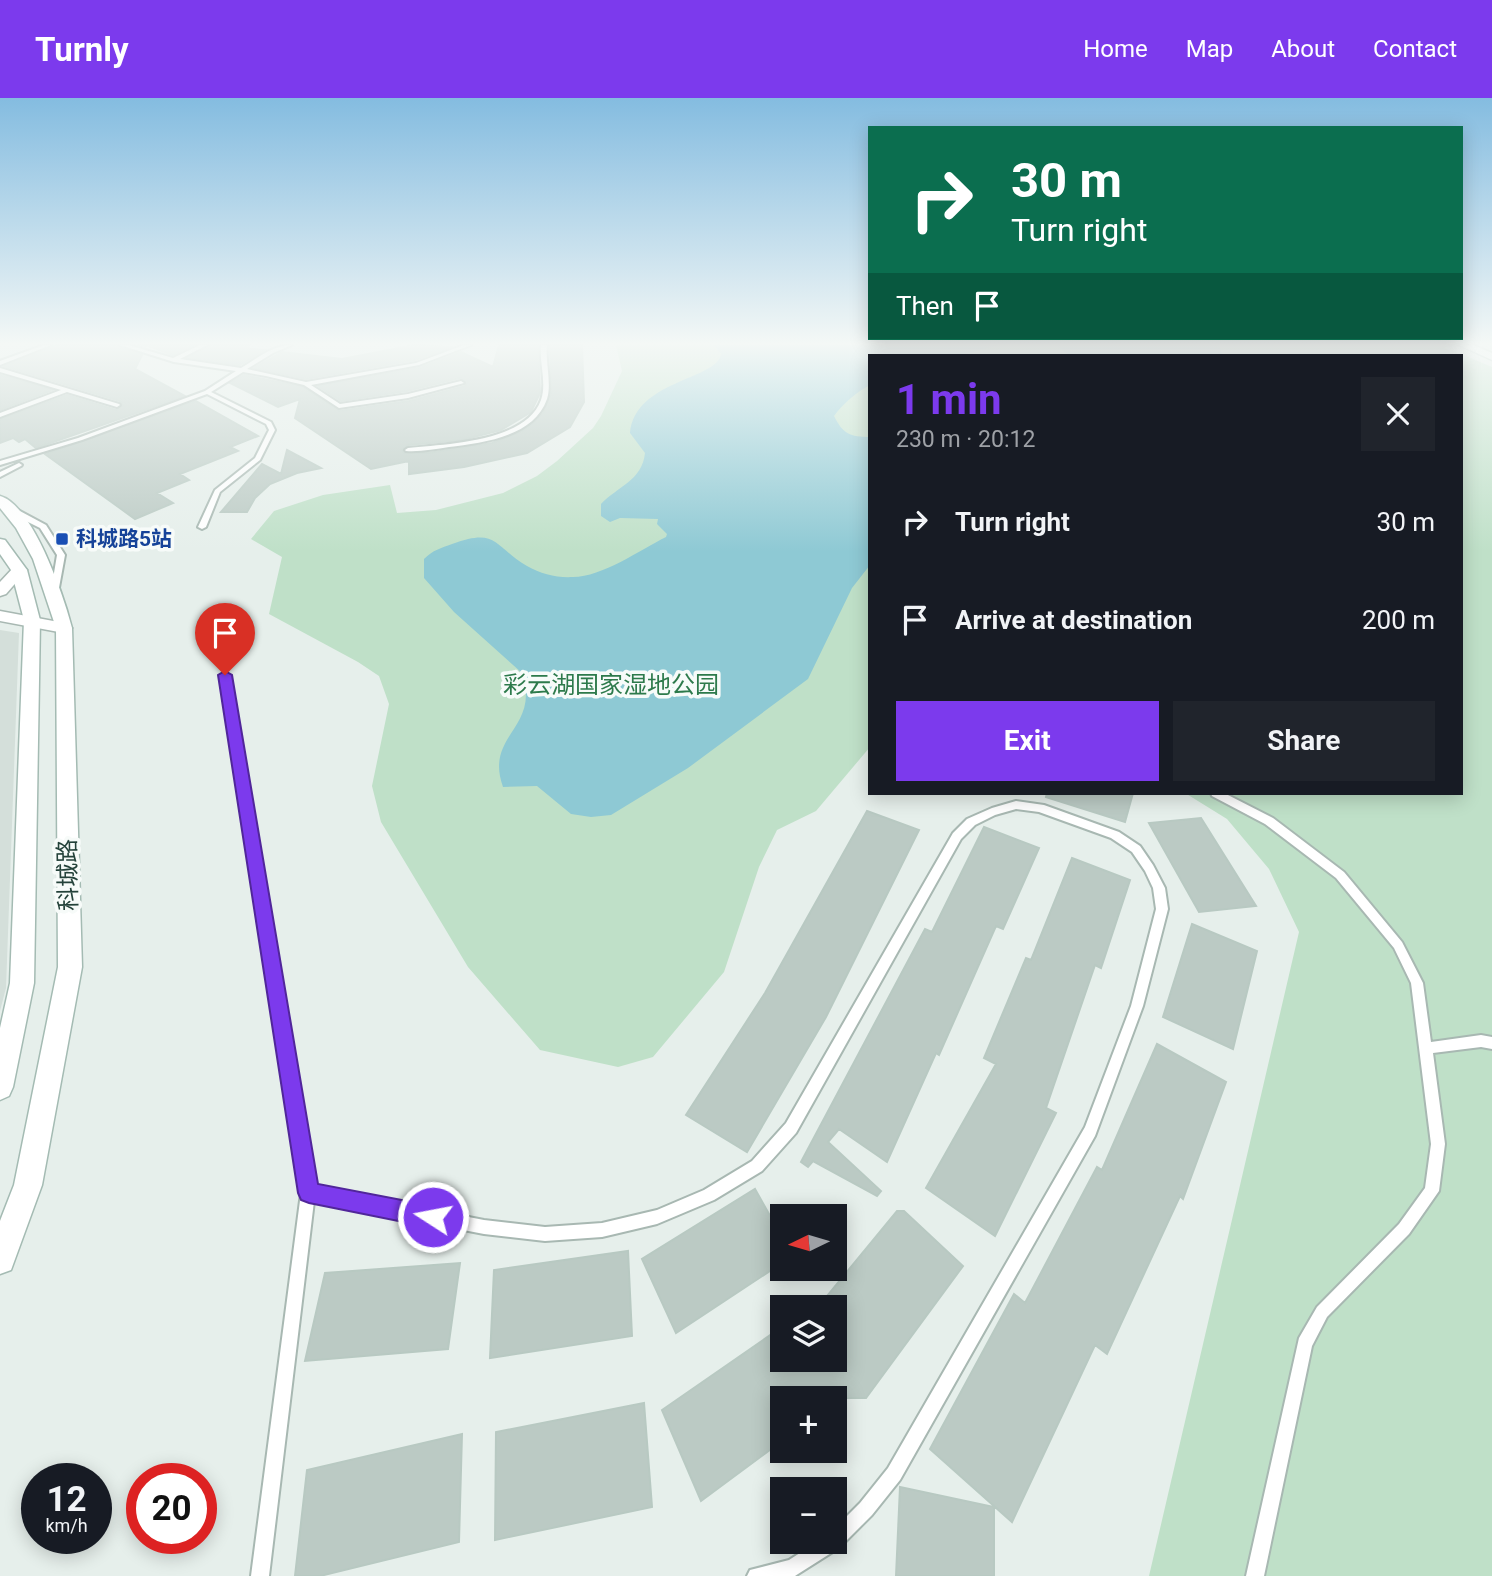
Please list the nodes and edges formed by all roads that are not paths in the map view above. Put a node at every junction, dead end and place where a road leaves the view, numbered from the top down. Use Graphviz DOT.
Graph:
graph roads {
  1 [pos="148,414"];
  2 [pos="252,414"];
  3 [pos="535,414"];
  4 [pos="80,439"];
  5 [pos="408,450"];
  6 [pos="0,463"];
  7 [pos="0,475"];
  8 [pos="6,505"];
  9 [pos="202,527"];
  10 [pos="0,543"];
  11 [pos="19,570"];
  12 [pos="0,591"];
  13 [pos="0,616"];
  14 [pos="32,620"];
  15 [pos="64,628"];
  16 [pos="225,675"];
  17 [pos="1220,795"];
  18 [pos="1492,1043"];
  19 [pos="1427,1048"];
  20 [pos="0,1087"];
  21 [pos="309,1193"];
  22 [pos="0,1259"];
  23 [pos="847,1528"];
  24 [pos="814,1554"];
  25 [pos="260,1576"];
  26 [pos="756,1576"];
  27 [pos="1255,1576"];
  1 -- 4 [label="lane"];
  2 -- 9 [label="lane"];
  3 -- 5 [label="lane"];
  4 -- 6 [label="lane"];
  4 -- 7 [label="lane"];
  8 -- 15 [label="main road, 科城路"];
  10 -- 11 [label="main road, 科城路"];
  11 -- 12 [label="main road"];
  11 -- 14 [label="main road, 科城路"];
  13 -- 14 [label="main road"];
  14 -- 15 [label="main road"];
  14 -- 20 [label="main road, 科城路"];
  15 -- 22 [label="main road, 科城路"];
  16 -- 21 [label="lane"];
  17 -- 19 [label="lane"];
  18 -- 19 [label="lane"];
  19 -- 27 [label="lane"];
  21 -- 23 [label="lane"];
  21 -- 25 [label="lane"];
  24 -- 26 [label="lane"];
}
